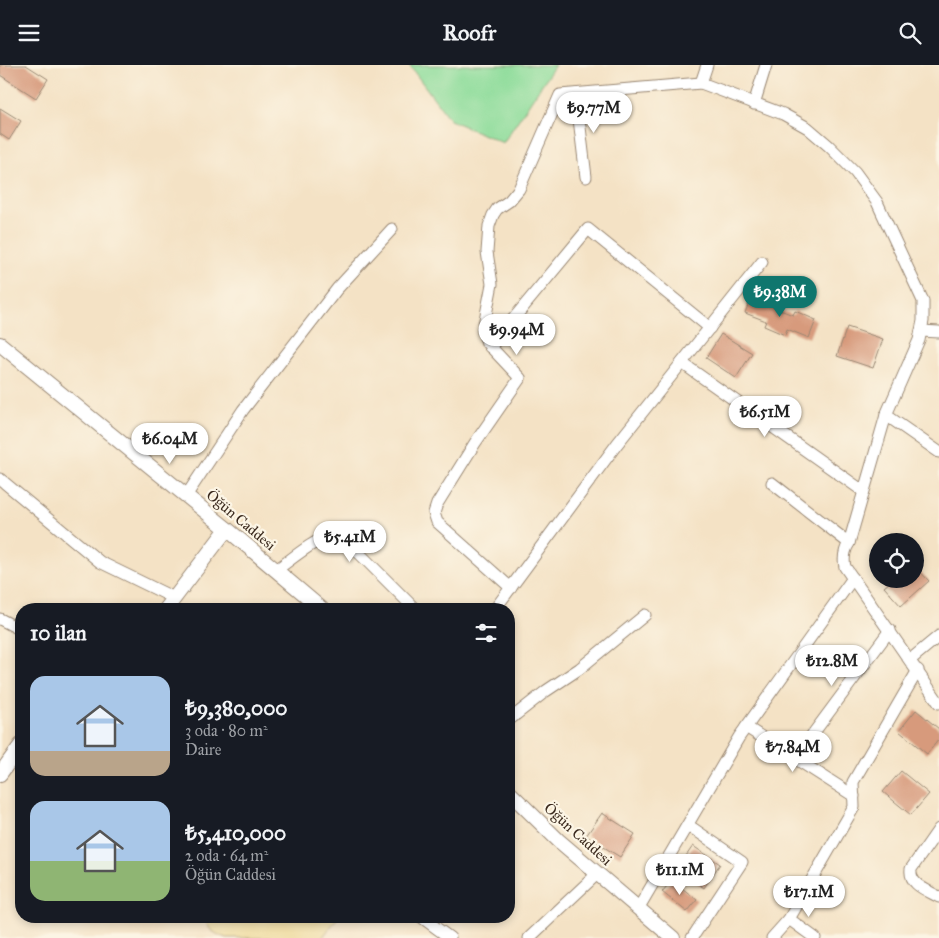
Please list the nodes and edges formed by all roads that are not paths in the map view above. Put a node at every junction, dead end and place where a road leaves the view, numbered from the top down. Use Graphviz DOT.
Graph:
graph roads {
  1 [pos="707,65"];
  2 [pos="766,65"];
  3 [pos="701,83"];
  4 [pos="576,94"];
  5 [pos="754,105"];
  6 [pos="586,177"];
  7 [pos="392,229"];
  8 [pos="762,262"];
  9 [pos="710,328"];
  10 [pos="921,331"];
  11 [pos="939,332"];
  12 [pos="0,344"];
  13 [pos="490,347"];
  14 [pos="682,363"];
  15 [pos="886,415"];
  16 [pos="939,452"];
  17 [pos="0,479"];
  18 [pos="772,483"];
  19 [pos="863,491"];
  20 [pos="186,496"];
  21 [pos="226,529"];
  22 [pos="849,543"];
  23 [pos="276,570"];
  24 [pos="853,578"];
  25 [pos="511,588"];
  26 [pos="170,603"];
  27 [pos="315,603"];
  28 [pos="410,603"];
  29 [pos="500,603"];
  30 [pos="645,615"];
  31 [pos="0,619"];
  32 [pos="15,627"];
  33 [pos="890,630"];
  34 [pos="939,636"];
  35 [pos="910,660"];
  36 [pos="918,670"];
  37 [pos="939,703"];
  38 [pos="515,715"];
  39 [pos="746,727"];
  40 [pos="15,753"];
  41 [pos="795,758"];
  42 [pos="0,774"];
  43 [pos="854,796"];
  44 [pos="515,797"];
  45 [pos="688,825"];
  46 [pos="939,829"];
  47 [pos="597,874"];
  48 [pos="939,897"];
  49 [pos="638,909"];
  50 [pos="789,919"];
  51 [pos="429,923"];
  52 [pos="446,937"];
  53 [pos="529,938"];
  54 [pos="673,938"];
  55 [pos="692,938"];
  56 [pos="772,938"];
  57 [pos="815,938"];
  1 -- 3 [label="street"];
  2 -- 5 [label="street"];
  3 -- 4 [label="street"];
  3 -- 5 [label="street"];
  4 -- 6 [label="street"];
  4 -- 13 [label="street"];
  5 -- 10 [label="street"];
  7 -- 20 [label="street"];
  8 -- 9 [label="street"];
  9 -- 13 [label="street"];
  9 -- 14 [label="street"];
  10 -- 11 [label="street"];
  10 -- 15 [label="street"];
  12 -- 20 [label="street, Öğün Caddesi"];
  13 -- 25 [label="street"];
  14 -- 19 [label="street"];
  14 -- 25 [label="street"];
  15 -- 16 [label="street"];
  15 -- 19 [label="street"];
  17 -- 26 [label="street"];
  18 -- 22 [label="street"];
  19 -- 22 [label="street"];
  20 -- 21 [label="street, Öğün Caddesi"];
  21 -- 23 [label="street, Öğün Caddesi"];
  21 -- 26 [label="street"];
  22 -- 24 [label="street"];
  23 -- 27 [label="street, Öğün Caddesi"];
  23 -- 28 [label="street"];
  24 -- 33 [label="street"];
  24 -- 39 [label="street"];
  25 -- 29 [label="street"];
  30 -- 38 [label="street"];
  31 -- 32 [label="street"];
  33 -- 35 [label="street"];
  33 -- 41 [label="street"];
  34 -- 35 [label="street"];
  35 -- 36 [label="street"];
  36 -- 37 [label="street"];
  36 -- 43 [label="street"];
  39 -- 41 [label="street"];
  39 -- 45 [label="street"];
  40 -- 42 [label="street"];
  41 -- 43 [label="street"];
  43 -- 50 [label="street"];
  44 -- 47 [label="street, Öğün Caddesi"];
  45 -- 49 [label="street"];
  45 -- 55 [label="street"];
  46 -- 48 [label="street"];
  47 -- 49 [label="street, Öğün Caddesi"];
  47 -- 53 [label="street"];
  49 -- 54 [label="street, Öğün Caddesi"];
  50 -- 56 [label="street"];
  50 -- 57 [label="street"];
  51 -- 52 [label="street"];
}
